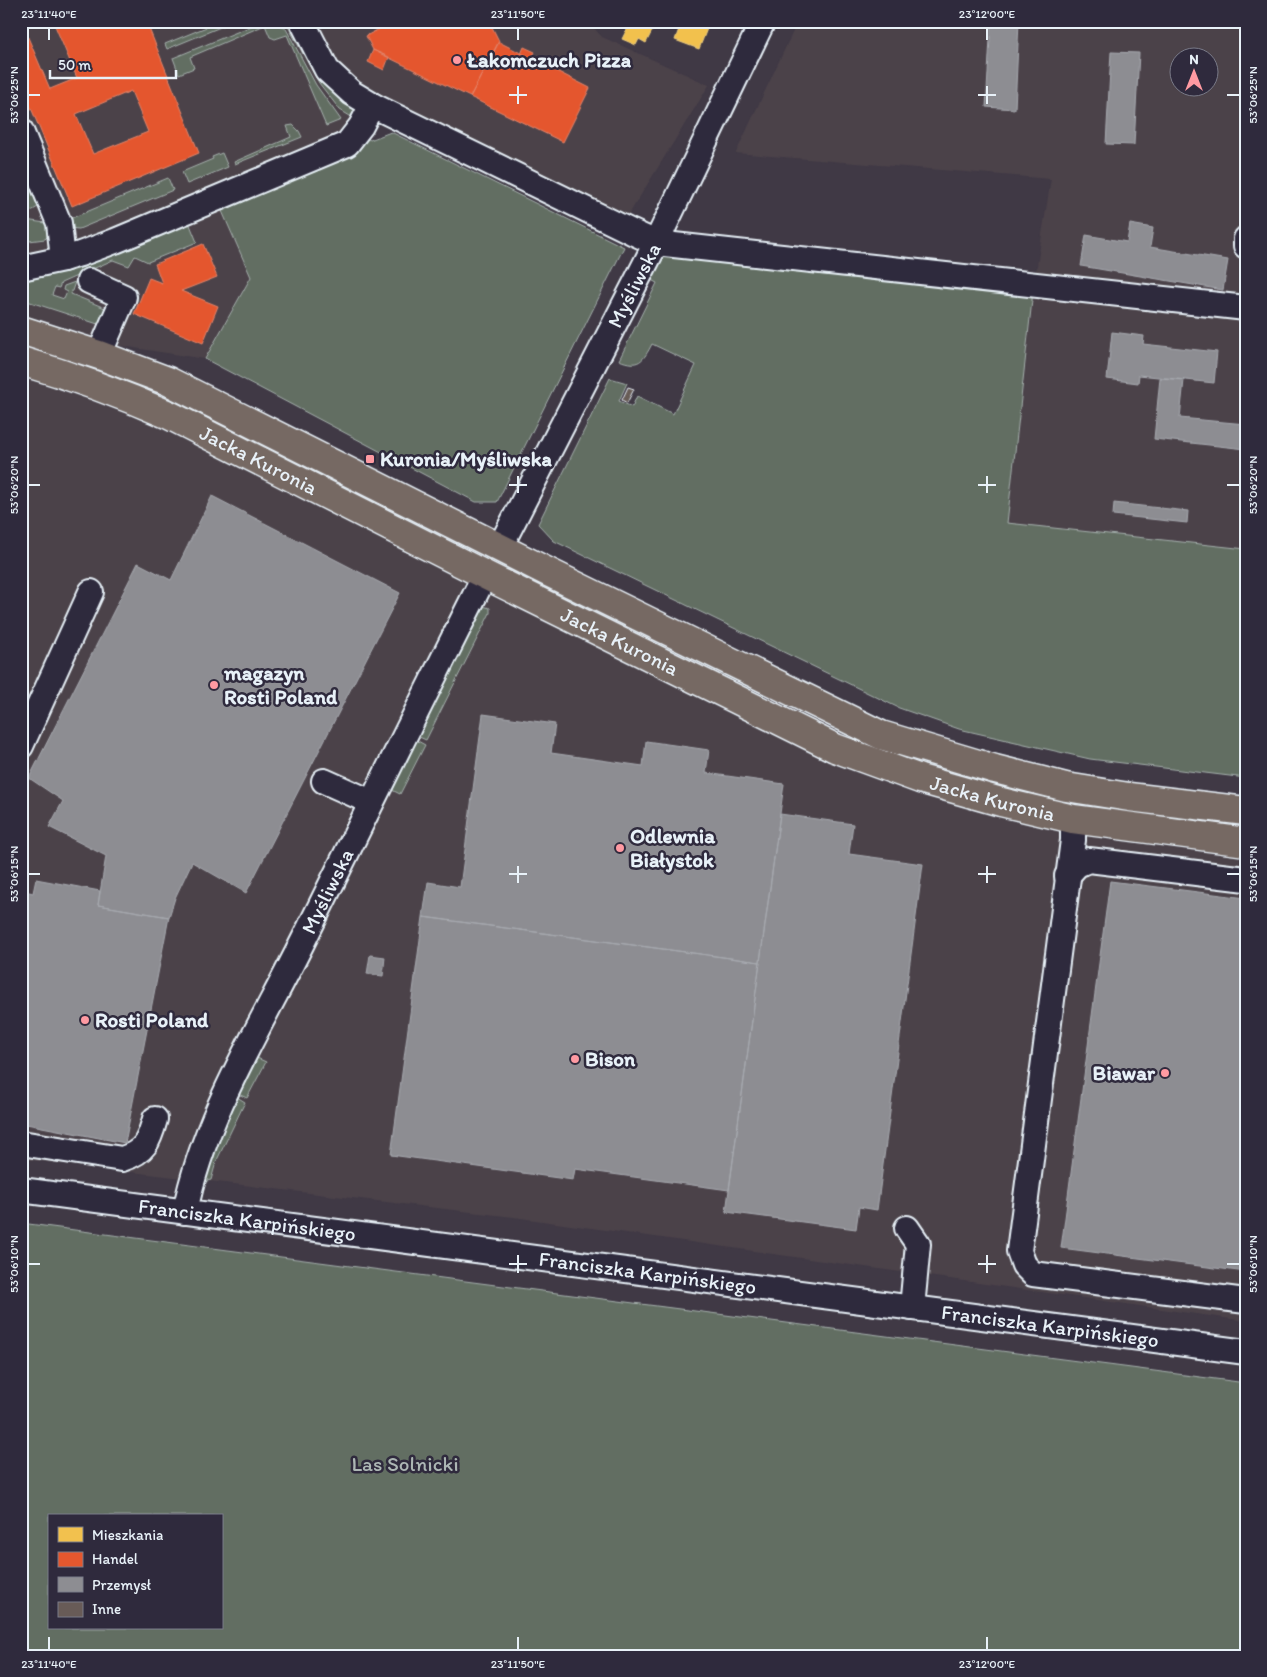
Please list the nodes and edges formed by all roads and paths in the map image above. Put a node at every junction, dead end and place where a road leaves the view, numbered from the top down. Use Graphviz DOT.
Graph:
graph roads {
  1 [pos="302,21"];
  2 [pos="763,21"];
  3 [pos="372,105"];
  4 [pos="21,131"];
  5 [pos="1246,238"];
  6 [pos="656,243"];
  7 [pos="1246,246"];
  8 [pos="63,258"];
  9 [pos="21,268"];
  10 [pos="88,281"];
  11 [pos="1246,308"];
  12 [pos="21,330"];
  13 [pos="99,355"];
  14 [pos="21,361"];
  15 [pos="500,547"];
  16 [pos="484,575"];
  17 [pos="91,592"];
  18 [pos="21,746"];
  19 [pos="324,780"];
  20 [pos="372,802"];
  21 [pos="1246,811"];
  22 [pos="1074,820"];
  23 [pos="1246,842"];
  24 [pos="1067,876"];
  25 [pos="1246,879"];
  26 [pos="155,1119"];
  27 [pos="21,1143"];
  28 [pos="21,1190"];
  29 [pos="185,1212"];
  30 [pos="907,1228"];
  31 [pos="1246,1301"];
  32 [pos="912,1308"];
  33 [pos="1246,1352"];
  1 -- 3 [label="street"];
  2 -- 6 [label="street, Myśliwska"];
  3 -- 6 [label="street"];
  3 -- 8 [label="street"];
  4 -- 8 [label="street"];
  5 -- 7 [label="street"];
  6 -- 11 [label="street"];
  6 -- 15 [label="street, Myśliwska"];
  8 -- 9 [label="street"];
  10 -- 13 [label="street"];
  12 -- 13 [label="main road, Jacka Kuronia"];
  13 -- 15 [label="main road, Jacka Kuronia"];
  14 -- 16 [label="main road, Jacka Kuronia"];
  15 -- 16 [label="main road"];
  15 -- 21 [label="main road, Jacka Kuronia"];
  16 -- 20 [label="street, Myśliwska"];
  16 -- 22 [label="main road, Jacka Kuronia"];
  17 -- 18 [label="street"];
  19 -- 20 [label="street"];
  20 -- 29 [label="street, Myśliwska"];
  22 -- 23 [label="main road, Jacka Kuronia"];
  22 -- 24 [label="street"];
  24 -- 25 [label="street"];
  24 -- 31 [label="street"];
  26 -- 27 [label="street"];
  28 -- 29 [label="street, Franciszka Karpińskiego"];
  29 -- 32 [label="street, Franciszka Karpińskiego"];
  30 -- 32 [label="street"];
  32 -- 33 [label="street, Franciszka Karpińskiego"];
}
